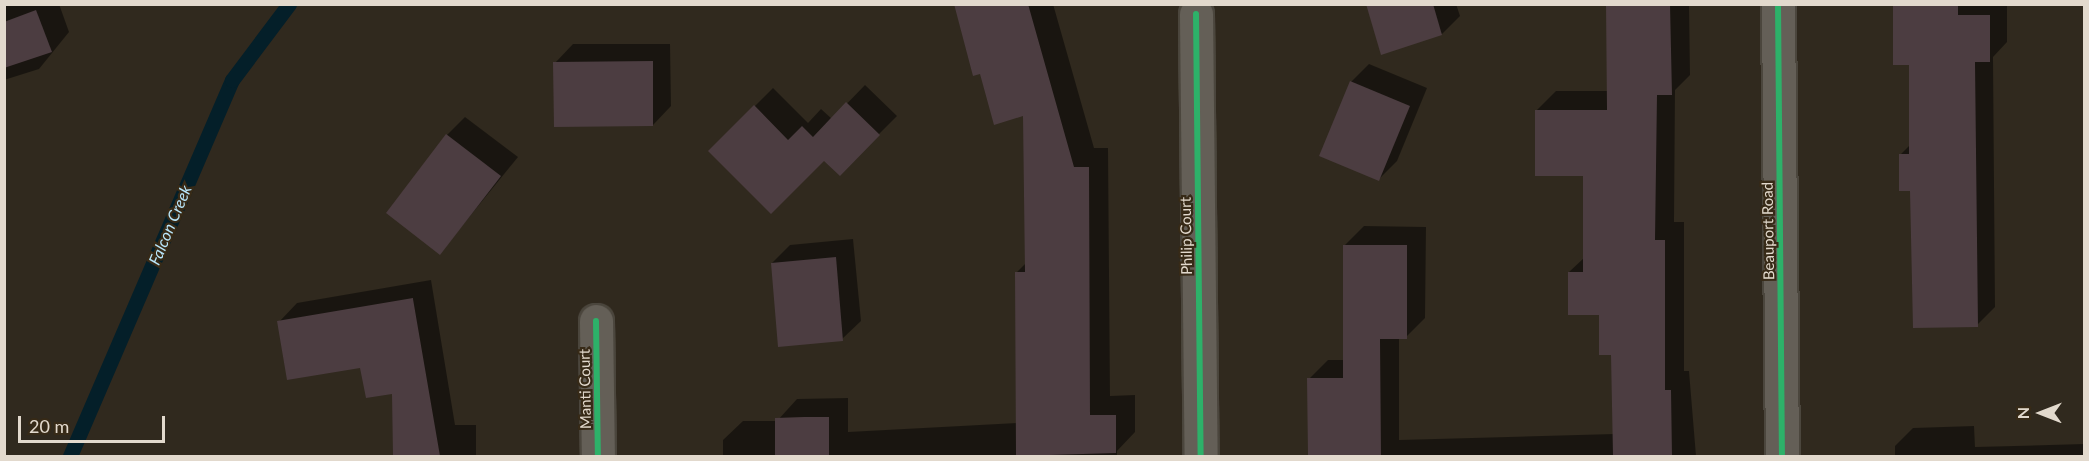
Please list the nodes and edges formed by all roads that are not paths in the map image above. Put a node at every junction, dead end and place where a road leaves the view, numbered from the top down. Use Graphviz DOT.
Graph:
graph roads {
  1 [pos="1778,4"];
  2 [pos="1196,14"];
  3 [pos="596,321"];
  4 [pos="598,456"];
  5 [pos="1201,456"];
  6 [pos="1782,456"];
  1 -- 6 [label="street, Beauport Road"];
  2 -- 5 [label="street, Philip Court"];
  3 -- 4 [label="street, Manti Court"];
}
